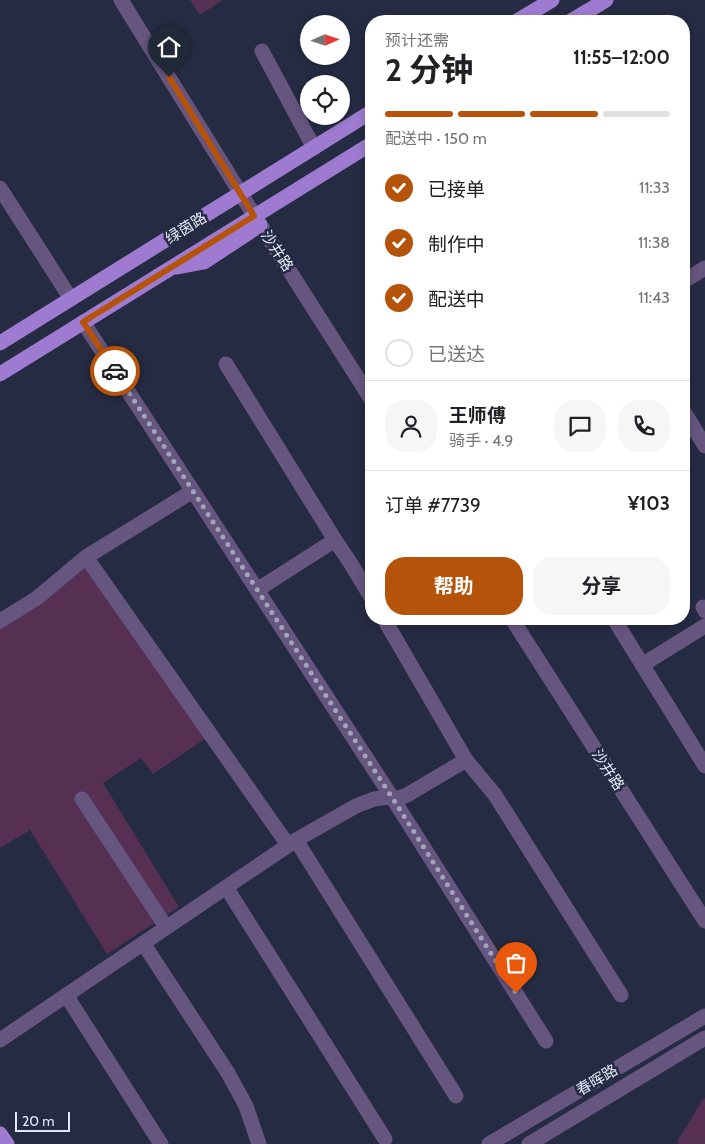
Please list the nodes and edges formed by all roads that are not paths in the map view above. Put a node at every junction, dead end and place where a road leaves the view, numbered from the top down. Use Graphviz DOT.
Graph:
graph roads {
  1 [pos="121,0"];
  2 [pos="552,0"];
  3 [pos="606,0"];
  4 [pos="527,15"];
  5 [pos="581,15"];
  6 [pos="262,51"];
  7 [pos="365,116"];
  8 [pos="312,144"];
  9 [pos="365,148"];
  10 [pos="0,188"];
  11 [pos="238,190"];
  12 [pos="257,220"];
  13 [pos="705,268"];
  14 [pos="690,277"];
  15 [pos="71,299"];
  16 [pos="83,322"];
  17 [pos="0,343"];
  18 [pos="226,364"];
  19 [pos="0,374"];
  20 [pos="365,390"];
  21 [pos="690,422"];
  22 [pos="705,446"];
  23 [pos="193,491"];
  24 [pos="335,540"];
  25 [pos="86,557"];
  26 [pos="365,587"];
  27 [pos="257,590"];
  28 [pos="0,621"];
  29 [pos="387,625"];
  30 [pos="516,625"];
  31 [pos="618,625"];
  32 [pos="705,626"];
  33 [pos="642,664"];
  34 [pos="466,760"];
  35 [pos="705,766"];
  36 [pos="390,797"];
  37 [pos="82,799"];
  38 [pos="292,842"];
  39 [pos="226,887"];
  40 [pos="705,921"];
  41 [pos="166,928"];
  42 [pos="143,943"];
  43 [pos="66,995"];
  44 [pos="621,996"];
  45 [pos="705,1016"];
  46 [pos="705,1038"];
  47 [pos="0,1040"];
  48 [pos="546,1041"];
  49 [pos="456,1096"];
  50 [pos="0,1134"];
  51 [pos="385,1139"];
  52 [pos="7,1144"];
  53 [pos="161,1144"];
  54 [pos="259,1144"];
  55 [pos="489,1144"];
  56 [pos="529,1144"];
  1 -- 11 [label="street, 沙井路"];
  2 -- 4 [label="main road"];
  3 -- 5 [label="main road"];
  6 -- 8 [label="street"];
  7 -- 8 [label="main road, 绿茵路"];
  8 -- 11 [label="main road, 绿茵路"];
  9 -- 12 [label="main road, 绿茵路"];
  10 -- 15 [label="street"];
  11 -- 12 [label="street, 沙井路"];
  11 -- 15 [label="main road, 绿茵路"];
  12 -- 16 [label="main road, 绿茵路"];
  12 -- 20 [label="street, 沙井路"];
  13 -- 14 [label="street"];
  15 -- 17 [label="main road, 绿茵路"];
  16 -- 19 [label="main road, 绿茵路"];
  16 -- 23 [label="street"];
  18 -- 24 [label="street"];
  21 -- 22 [label="street"];
  23 -- 25 [label="street"];
  23 -- 27 [label="street"];
  24 -- 26 [label="street"];
  24 -- 27 [label="street"];
  25 -- 28 [label="street"];
  25 -- 38 [label="street"];
  27 -- 36 [label="street"];
  29 -- 34 [label="street"];
  30 -- 40 [label="street, 沙井路"];
  31 -- 33 [label="street"];
  32 -- 33 [label="street"];
  33 -- 35 [label="street"];
  34 -- 36 [label="street"];
  34 -- 44 [label="street"];
  36 -- 38 [label="street"];
  36 -- 48 [label="street"];
  37 -- 41 [label="street"];
  38 -- 39 [label="street"];
  38 -- 49 [label="street"];
  39 -- 41 [label="street"];
  39 -- 51 [label="street"];
  41 -- 42 [label="street"];
  42 -- 43 [label="street"];
  42 -- 54 [label="street"];
  43 -- 47 [label="street"];
  43 -- 53 [label="street"];
  45 -- 55 [label="street, 春晖路"];
  46 -- 56 [label="street, 春晖路"];
  50 -- 52 [label="main road"];
}
